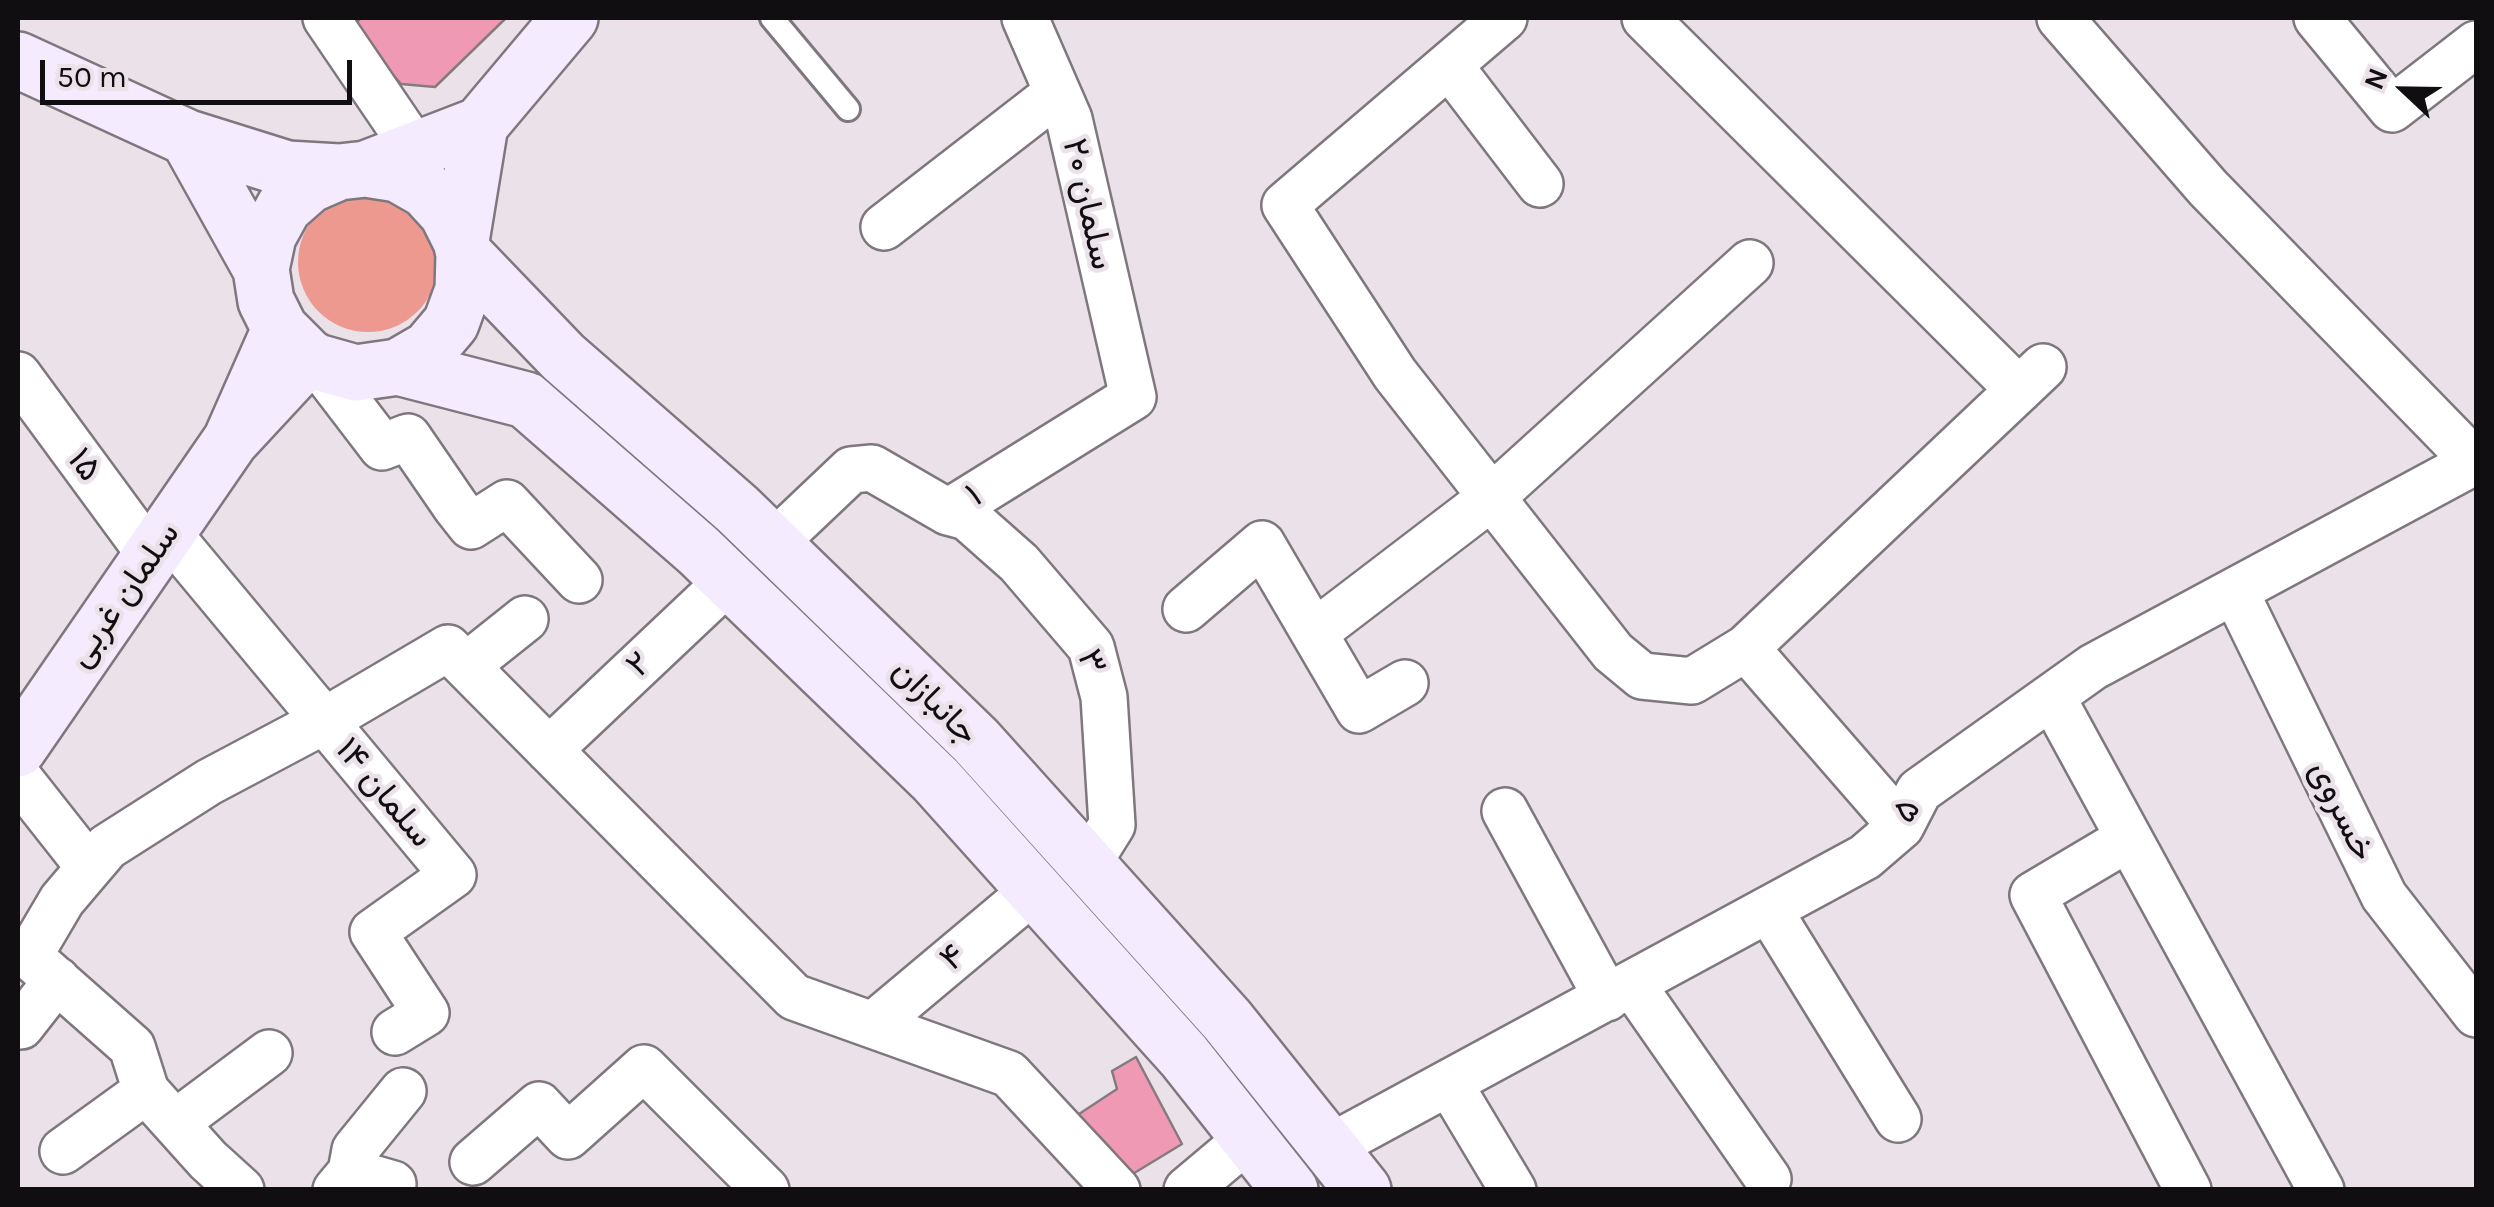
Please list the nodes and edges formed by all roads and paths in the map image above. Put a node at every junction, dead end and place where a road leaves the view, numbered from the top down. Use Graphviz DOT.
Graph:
graph roads {
  1 [pos="326,18"];
  2 [pos="570,18"];
  3 [pos="772,18"];
  4 [pos="1025,18"];
  5 [pos="1504,18"];
  6 [pos="1645,18"];
  7 [pos="2060,18"];
  8 [pos="2317,18"];
  9 [pos="2476,44"];
  10 [pos="18,60"];
  11 [pos="1448,65"];
  12 [pos="1058,93"];
  13 [pos="848,109"];
  14 [pos="480,126"];
  15 [pos="188,138"];
  16 [pos="373,163"];
  17 [pos="1540,184"];
  18 [pos="884,228"];
  19 [pos="463,248"];
  20 [pos="1750,263"];
  21 [pos="262,268"];
  22 [pos="301,349"];
  23 [pos="398,367"];
  24 [pos="18,375"];
  25 [pos="1133,396"];
  26 [pos="2476,461"];
  27 [pos="1492,497"];
  28 [pos="948,512"];
  29 [pos="160,544"];
  30 [pos="773,544"];
  31 [pos="579,580"];
  32 [pos="729,580"];
  33 [pos="2235,591"];
  34 [pos="1186,609"];
  35 [pos="525,618"];
  36 [pos="1314,633"];
  37 [pos="1746,648"];
  38 [pos="466,666"];
  39 [pos="1406,684"];
  40 [pos="2052,697"];
  41 [pos="324,722"];
  42 [pos="18,749"];
  43 [pos="549,750"];
  44 [pos="18,776"];
  45 [pos="1505,810"];
  46 [pos="1901,826"];
  47 [pos="2128,838"];
  48 [pos="1087,865"];
  49 [pos="89,867"];
  50 [pos="1034,890"];
  51 [pos="1768,910"];
  52 [pos="43,968"];
  53 [pos="1620,990"];
  54 [pos="2476,1014"];
  55 [pos="1228,1020"];
  56 [pos="872,1025"];
  57 [pos="18,1026"];
  58 [pos="395,1032"];
  59 [pos="270,1053"];
  60 [pos="1184,1056"];
  61 [pos="1449,1083"];
  62 [pos="403,1092"];
  63 [pos="161,1107"];
  64 [pos="1898,1119"];
  65 [pos="1250,1138"];
  66 [pos="1330,1147"];
  67 [pos="63,1151"];
  68 [pos="473,1162"];
  69 [pos="1768,1179"];
  70 [pos="360,1182"];
  71 [pos="241,1190"];
  72 [pos="766,1190"];
  73 [pos="1117,1190"];
  74 [pos="1188,1190"];
  75 [pos="1290,1190"];
  76 [pos="1363,1190"];
  77 [pos="1513,1190"];
  78 [pos="2188,1190"];
  79 [pos="2320,1190"];
  1 -- 16 [label="street"];
  2 -- 14 [label="street"];
  3 -- 13 [label="lane"];
  4 -- 12 [label="street, سلمان ۲۰"];
  5 -- 11 [label="street"];
  6 -- 37 [label="street"];
  7 -- 26 [label="street"];
  8 -- 9 [label="street"];
  10 -- 15 [label="street"];
  11 -- 17 [label="street"];
  11 -- 27 [label="street"];
  12 -- 18 [label="street"];
  12 -- 25 [label="street, سلمان ۲۰"];
  14 -- 16 [label="street"];
  14 -- 19 [label="street"];
  15 -- 16 [label="street"];
  15 -- 21 [label="street"];
  16 -- 19 [label="street"];
  16 -- 21 [label="street"];
  19 -- 23 [label="street"];
  19 -- 30 [label="street, جانبازان"];
  20 -- 27 [label="street"];
  21 -- 22 [label="street"];
  22 -- 23 [label="street"];
  22 -- 29 [label="street, سلمان غربی"];
  22 -- 31 [label="street"];
  23 -- 32 [label="street, جانبازان"];
  24 -- 29 [label="street, ۱۵"];
  25 -- 28 [label="street, ۱"];
  26 -- 33 [label="street, ۵"];
  27 -- 36 [label="street"];
  27 -- 37 [label="street"];
  28 -- 30 [label="street, ۱"];
  28 -- 48 [label="street, ۳"];
  29 -- 41 [label="street, سلمان ۱۴"];
  29 -- 42 [label="street, سلمان غربی"];
  30 -- 48 [label="street, جانبازان"];
  32 -- 43 [label="street, ۲"];
  32 -- 50 [label="street, جانبازان"];
  33 -- 40 [label="street, ۵"];
  33 -- 54 [label="street, خسروی"];
  34 -- 36 [label="street"];
  35 -- 38 [label="street"];
  36 -- 39 [label="street"];
  37 -- 46 [label="street"];
  38 -- 41 [label="street"];
  38 -- 43 [label="street"];
  40 -- 46 [label="street, ۵"];
  40 -- 47 [label="street"];
  41 -- 49 [label="street"];
  41 -- 58 [label="street, سلمان ۱۴"];
  43 -- 56 [label="street"];
  44 -- 49 [label="street"];
  45 -- 53 [label="street"];
  46 -- 51 [label="street, ۵"];
  47 -- 78 [label="street"];
  47 -- 79 [label="street"];
  48 -- 55 [label="street, جانبازان"];
  49 -- 52 [label="street"];
  50 -- 56 [label="street, ۴"];
  50 -- 60 [label="street, جانبازان"];
  51 -- 53 [label="street, ۵"];
  51 -- 64 [label="street"];
  52 -- 57 [label="street"];
  52 -- 63 [label="street"];
  53 -- 61 [label="street, ۵"];
  53 -- 69 [label="street"];
  55 -- 60 [label="street"];
  55 -- 66 [label="street, جانبازان"];
  56 -- 73 [label="street"];
  59 -- 63 [label="street"];
  60 -- 65 [label="street, جانبازان"];
  61 -- 66 [label="street, ۵"];
  61 -- 77 [label="street"];
  62 -- 70 [label="street"];
  63 -- 67 [label="street"];
  63 -- 71 [label="street"];
  65 -- 74 [label="street"];
  65 -- 75 [label="street, جانبازان"];
  66 -- 76 [label="street, جانبازان"];
  68 -- 72 [label="street"];
}
